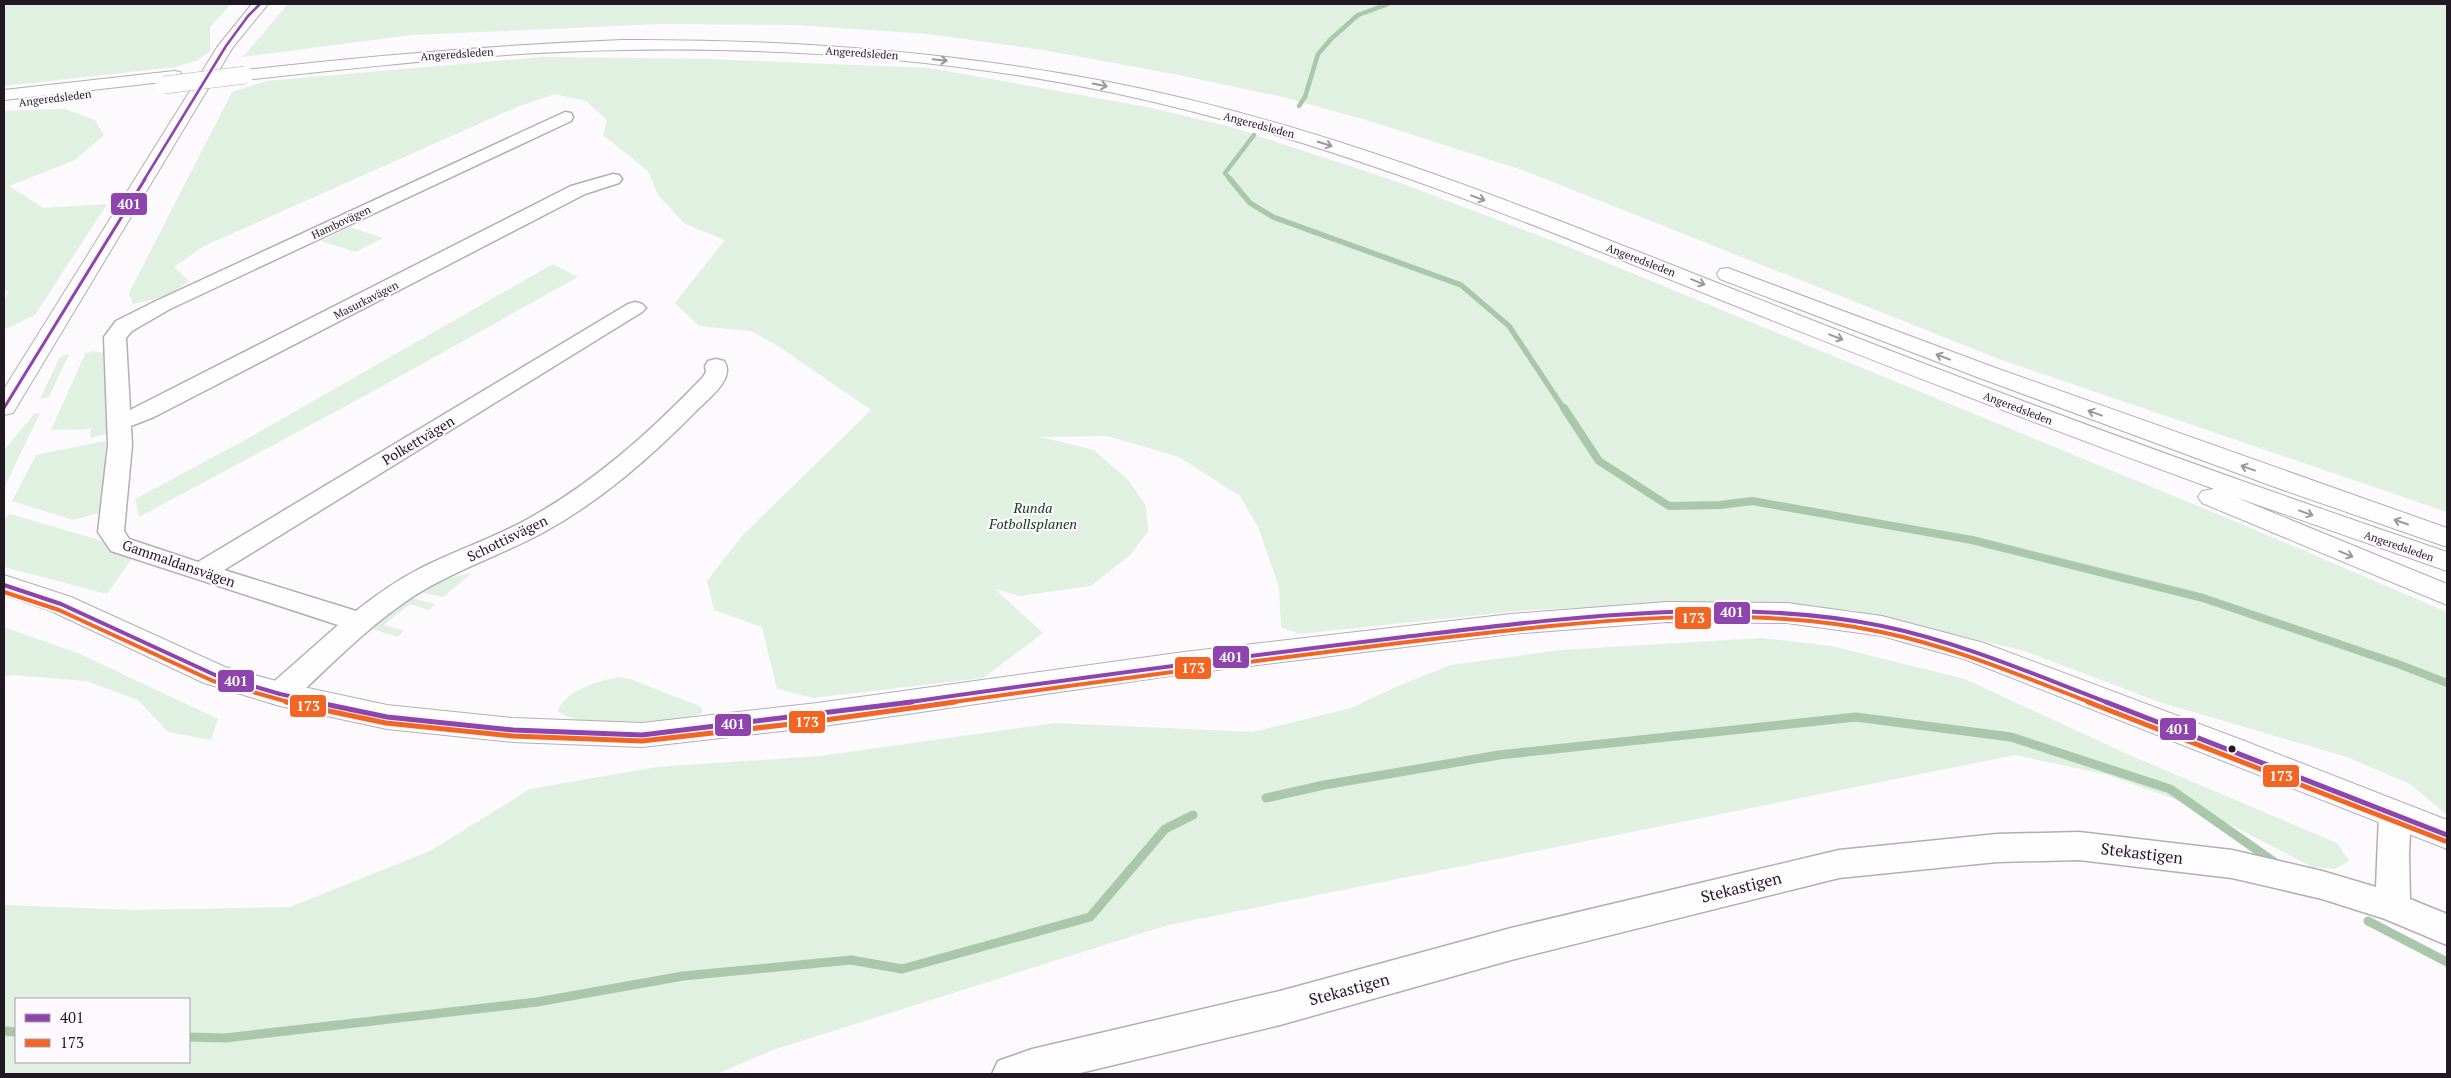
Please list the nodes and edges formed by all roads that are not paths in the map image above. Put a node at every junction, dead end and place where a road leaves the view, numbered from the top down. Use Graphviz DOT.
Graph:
graph roads {
  1 [pos="260,4"];
  2 [pos="246,70"];
  3 [pos="169,80"];
  4 [pos="4,95"];
  5 [pos="4,104"];
  6 [pos="565,117"];
  7 [pos="613,179"];
  8 [pos="635,308"];
  9 [pos="118,330"];
  10 [pos="716,366"];
  11 [pos="1940,378"];
  12 [pos="4,408"];
  13 [pos="119,422"];
  14 [pos="2447,538"];
  15 [pos="2447,562"];
  16 [pos="201,572"];
  17 [pos="4,585"];
  18 [pos="2447,595"];
  19 [pos="360,622"];
  20 [pos="280,694"];
  21 [pos="2396,816"];
  22 [pos="2447,835"];
  23 [pos="2393,907"];
  24 [pos="2447,930"];
  25 [pos="1012,1074"];
  1 -- 12 [label="main road"];
  2 -- 3 [label="main road, Angeredsleden, bridge"];
  2 -- 11 [label="main road, Angeredsleden, one-way"];
  14 -- 2 [label="main road, Angeredsleden, one-way"];
  3 -- 4 [label="main road, Angeredsleden"];
  3 -- 5 [label="main road, Angeredsleden"];
  6 -- 9 [label="street, Hambovägen"];
  7 -- 13 [label="street, Masurkavägen"];
  8 -- 16 [label="street, Polkettvägen"];
  9 -- 13 [label="street, Gammaldansvägen"];
  10 -- 19 [label="street, Schottisvägen"];
  11 -- 15 [label="main road, Angeredsleden, one-way"];
  11 -- 18 [label="main road, one-way"];
  13 -- 16 [label="street, Gammaldansvägen"];
  16 -- 19 [label="street, Gammaldansvägen"];
  17 -- 20 [label="main road"];
  19 -- 20 [label="street, Schottisvägen"];
  20 -- 21 [label="main road"];
  21 -- 22 [label="main road"];
  21 -- 23 [label="street"];
  23 -- 24 [label="street, Stekastigen"];
  23 -- 25 [label="street, Stekastigen"];
}
